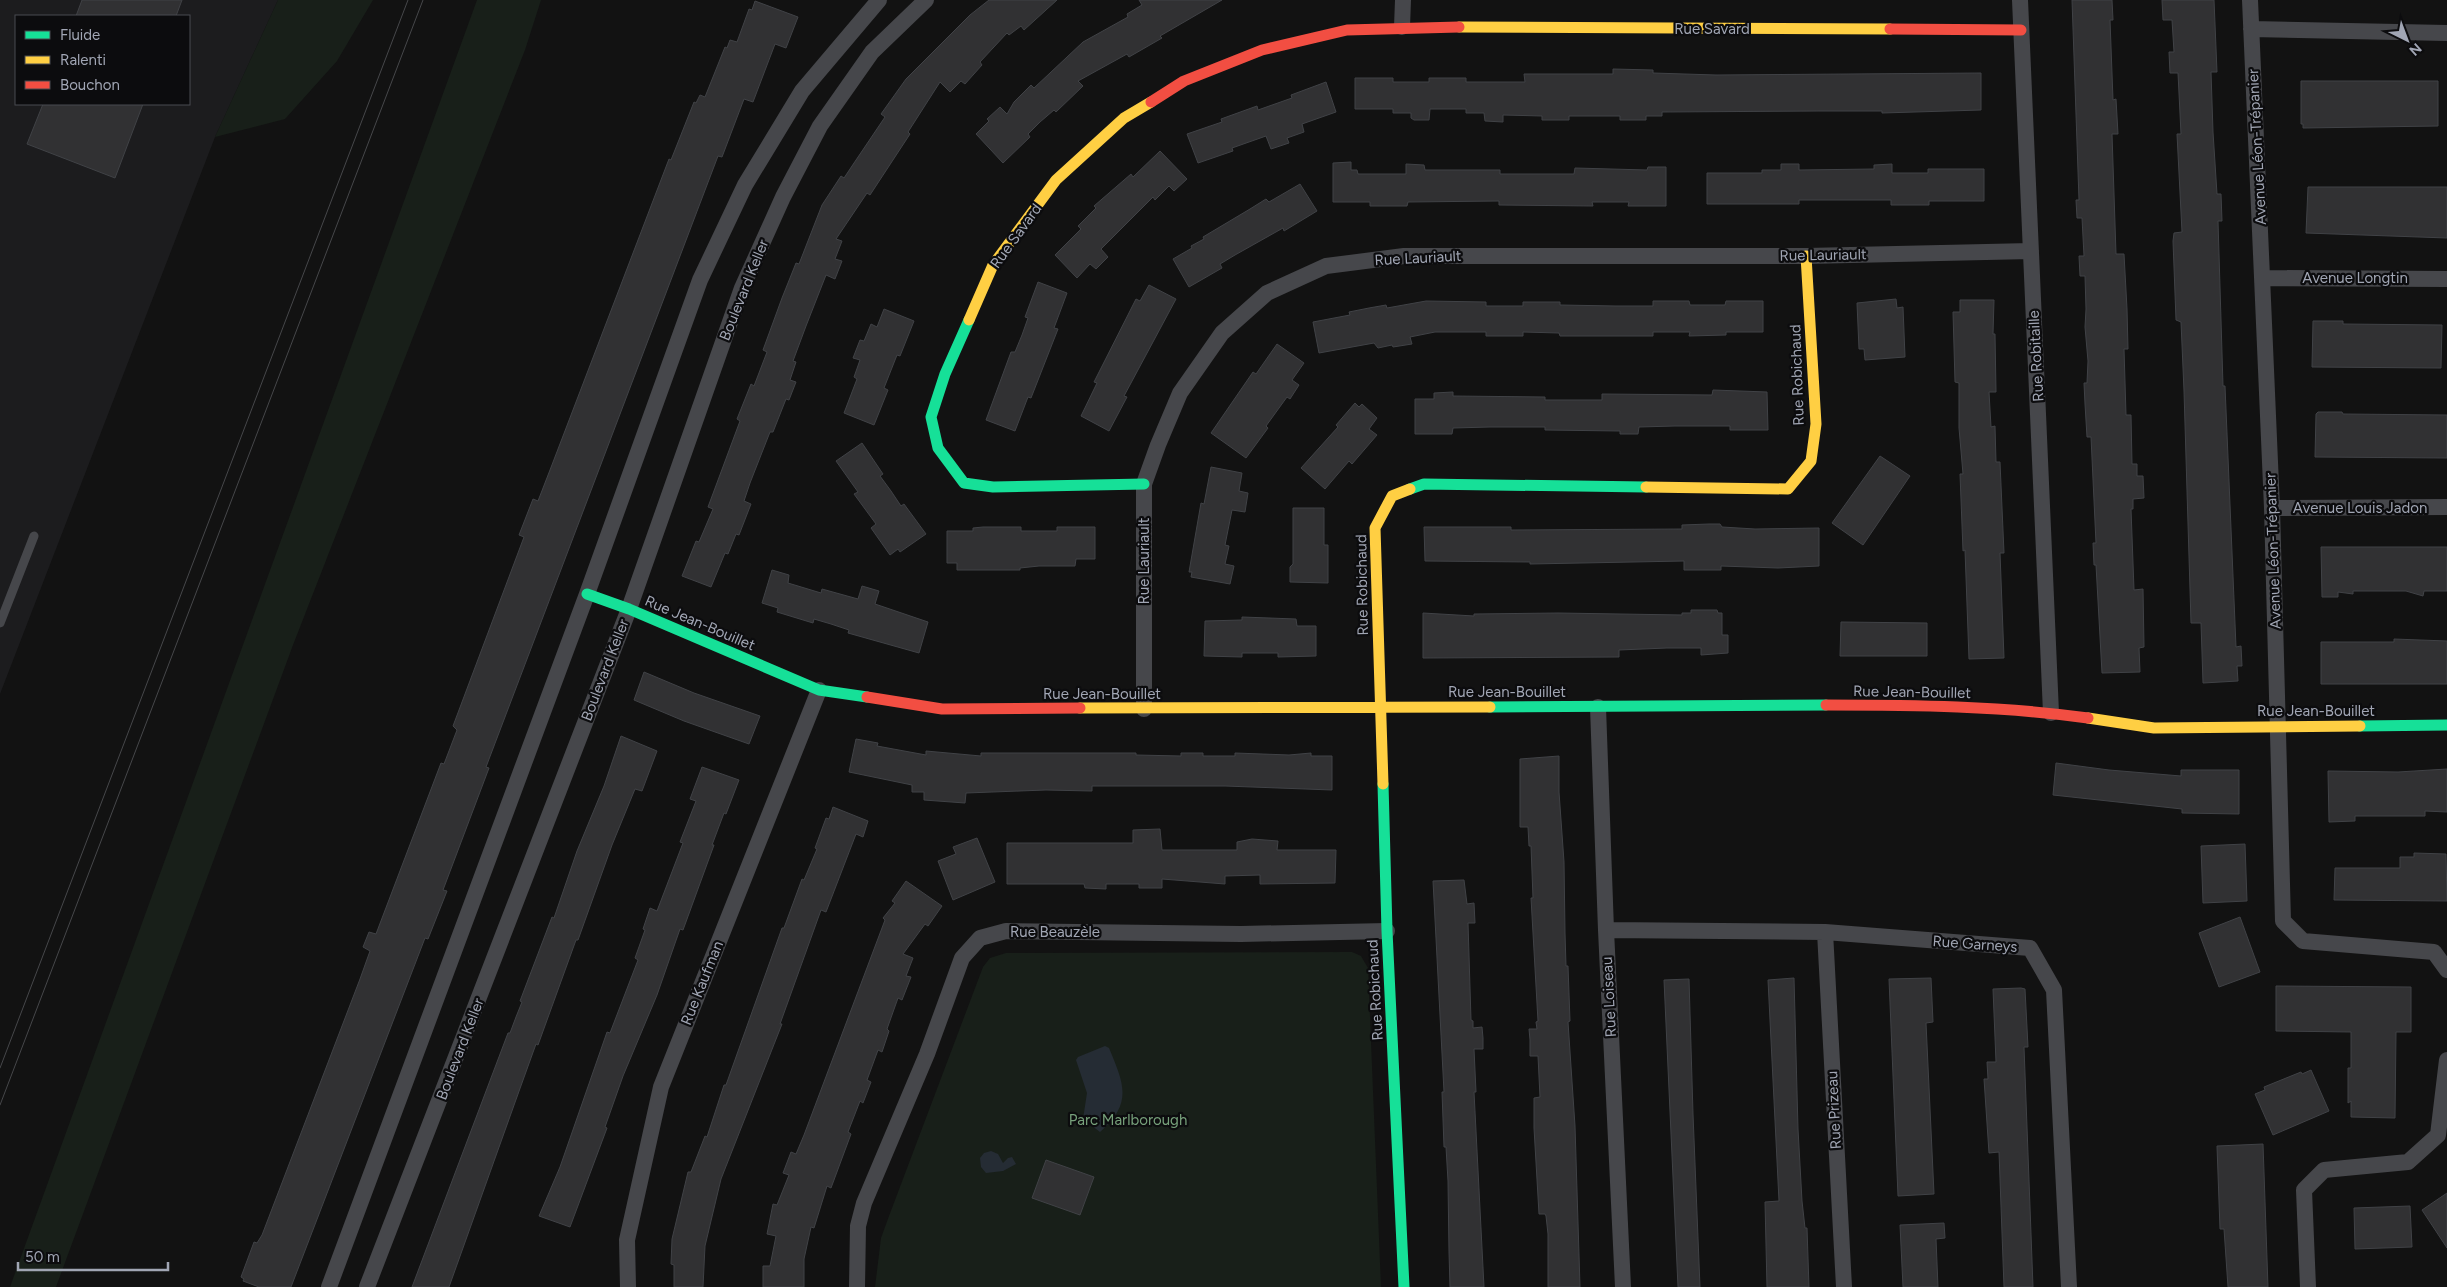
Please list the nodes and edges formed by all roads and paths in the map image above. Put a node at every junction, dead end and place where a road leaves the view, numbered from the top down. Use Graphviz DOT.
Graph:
graph roads {
  1 [pos="879,0"];
  2 [pos="926,0"];
  3 [pos="1403,0"];
  4 [pos="2020,0"];
  5 [pos="2250,0"];
  6 [pos="1402,27"];
  7 [pos="2251,29"];
  8 [pos="2021,30"];
  9 [pos="2447,33"];
  10 [pos="2031,250"];
  11 [pos="1806,256"];
  12 [pos="2264,278"];
  13 [pos="2447,279"];
  14 [pos="1144,484"];
  15 [pos="2447,507"];
  16 [pos="2272,508"];
  17 [pos="34,536"];
  18 [pos="587,594"];
  19 [pos="629,609"];
  20 [pos="0,623"];
  21 [pos="819,690"];
  22 [pos="1380,707"];
  23 [pos="1598,707"];
  24 [pos="1144,709"];
  25 [pos="2051,712"];
  26 [pos="2278,725"];
  27 [pos="2447,725"];
  28 [pos="1606,930"];
  29 [pos="1387,931"];
  30 [pos="1825,932"];
  31 [pos="2447,970"];
  32 [pos="2447,1060"];
  33 [pos="329,1287"];
  34 [pos="367,1287"];
  35 [pos="628,1287"];
  36 [pos="857,1287"];
  37 [pos="1404,1287"];
  38 [pos="1623,1287"];
  39 [pos="1844,1287"];
  40 [pos="2068,1287"];
  41 [pos="2308,1287"];
  1 -- 18 [label="street"];
  2 -- 19 [label="street, Boulevard Keller"];
  3 -- 6 [label="street"];
  4 -- 8 [label="street, Rue Robitaille"];
  5 -- 7 [label="street, Avenue Léon-Trépanier"];
  6 -- 8 [label="street, Rue Savard"];
  6 -- 14 [label="street, Rue Savard"];
  7 -- 9 [label="street"];
  7 -- 12 [label="street, Avenue Léon-Trépanier"];
  8 -- 10 [label="street, Rue Robitaille"];
  10 -- 11 [label="street, Rue Lauriault"];
  10 -- 25 [label="street, Rue Robitaille"];
  11 -- 14 [label="street, Rue Lauriault"];
  11 -- 22 [label="street, Rue Robichaud"];
  12 -- 13 [label="street, Avenue Longtin"];
  12 -- 16 [label="street, Avenue Léon-Trépanier"];
  14 -- 24 [label="street, Rue Lauriault"];
  15 -- 16 [label="street, Avenue Louis Jadon"];
  16 -- 26 [label="street, Avenue Léon-Trépanier"];
  17 -- 20 [label="lane"];
  18 -- 19 [label="street, Rue Jean-Bouillet"];
  18 -- 33 [label="street"];
  19 -- 21 [label="street, Rue Jean-Bouillet"];
  19 -- 34 [label="street, Boulevard Keller"];
  21 -- 24 [label="street, Rue Jean-Bouillet"];
  21 -- 35 [label="street, Rue Kaufman"];
  22 -- 23 [label="street, Rue Jean-Bouillet"];
  22 -- 24 [label="street, Rue Jean-Bouillet"];
  22 -- 29 [label="street, Rue Robichaud"];
  23 -- 25 [label="street, Rue Jean-Bouillet"];
  23 -- 28 [label="street, Rue Loiseau"];
  25 -- 26 [label="street, Rue Jean-Bouillet"];
  26 -- 27 [label="street, Rue Jean-Bouillet"];
  26 -- 31 [label="street, Avenue Léon-Trépanier"];
  28 -- 30 [label="street, Rue Garneys"];
  28 -- 38 [label="street, Rue Loiseau"];
  29 -- 36 [label="street, Rue Beauzèle"];
  29 -- 37 [label="street, Rue Robichaud"];
  30 -- 39 [label="street, Rue Prizeau"];
  30 -- 40 [label="street, Rue Garneys"];
  32 -- 41 [label="street"];
}
